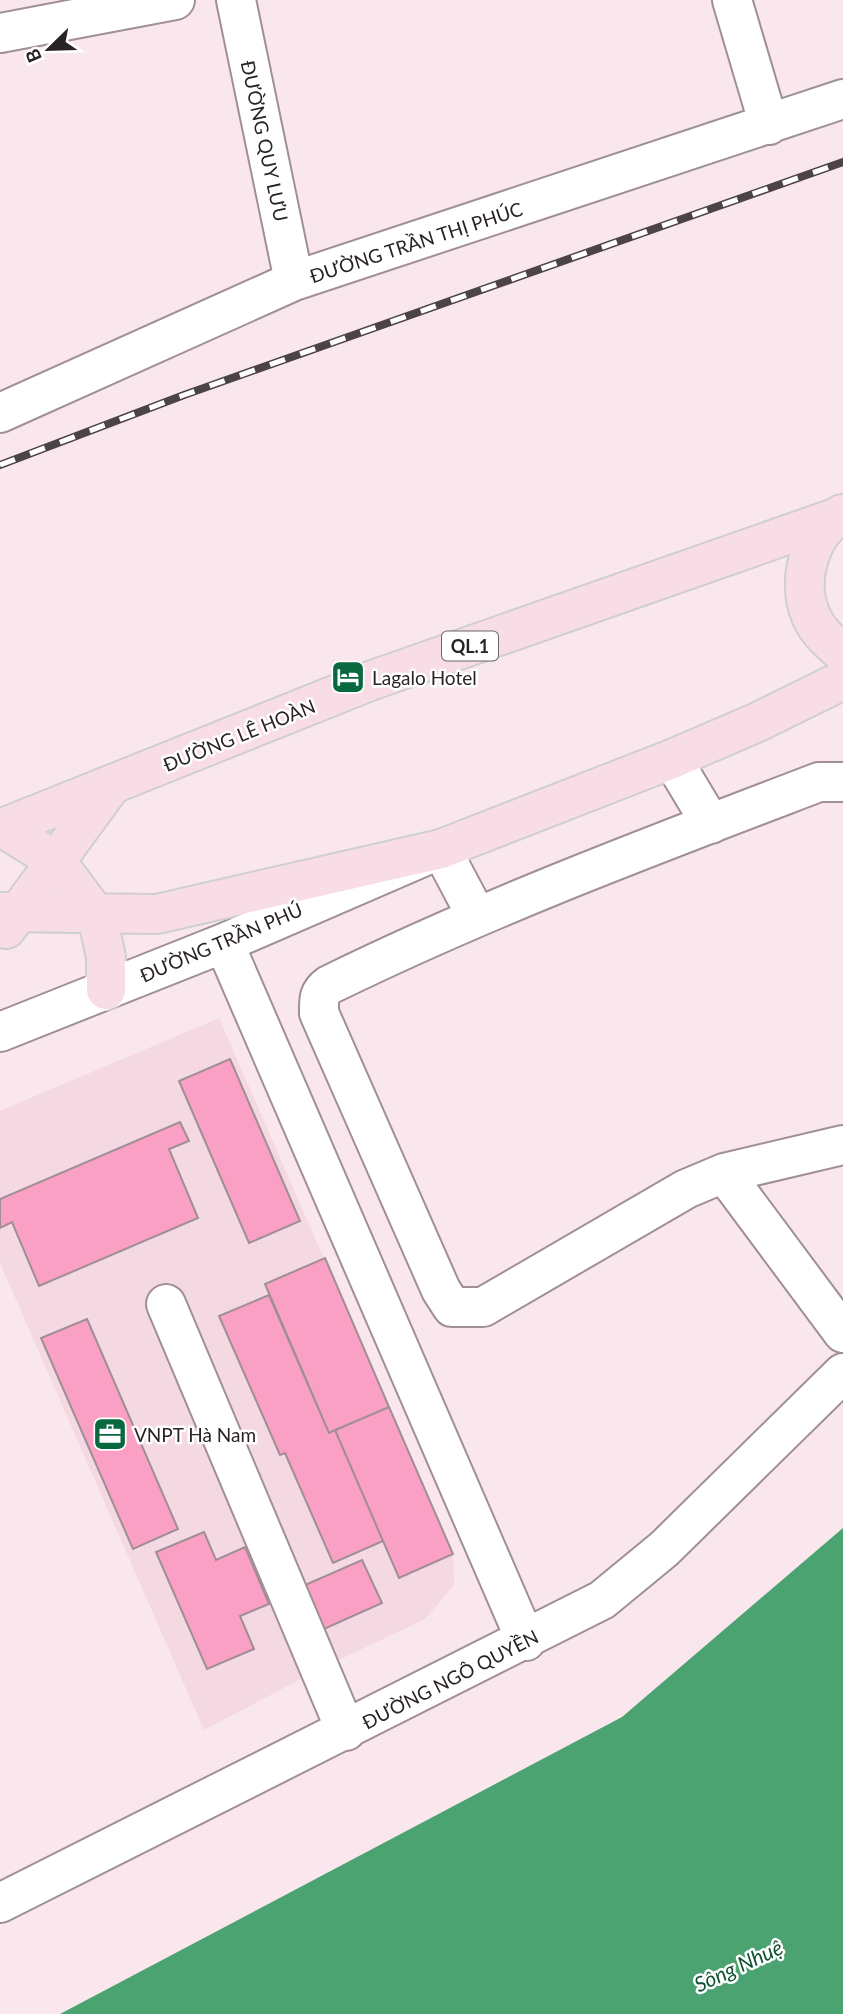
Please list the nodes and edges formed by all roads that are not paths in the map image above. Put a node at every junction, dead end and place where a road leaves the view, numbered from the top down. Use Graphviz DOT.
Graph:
graph roads {
  1 [pos="175,0"];
  2 [pos="236,0"];
  3 [pos="732,0"];
  4 [pos="0,33"];
  5 [pos="843,99"];
  6 [pos="769,125"];
  7 [pos="294,281"];
  8 [pos="0,413"];
  9 [pos="839,515"];
  10 [pos="840,679"];
  11 [pos="672,760"];
  12 [pos="843,782"];
  13 [pos="110,787"];
  14 [pos="711,824"];
  15 [pos="2,829"];
  16 [pos="441,849"];
  17 [pos="56,861"];
  18 [pos="97,916"];
  19 [pos="477,917"];
  20 [pos="6,920"];
  21 [pos="224,943"];
  22 [pos="106,990"];
  23 [pos="0,1032"];
  24 [pos="843,1145"];
  25 [pos="724,1173"];
  26 [pos="166,1304"];
  27 [pos="843,1334"];
  28 [pos="843,1373"];
  29 [pos="526,1641"];
  30 [pos="346,1731"];
  31 [pos="0,1903"];
  1 -- 4 [label="street"];
  2 -- 7 [label="street, ĐƯỜNG QUY LƯU"];
  3 -- 6 [label="street"];
  5 -- 6 [label="street, ĐƯỜNG TRẦN THỊ PHÚC"];
  6 -- 7 [label="street, ĐƯỜNG TRẦN THỊ PHÚC"];
  7 -- 8 [label="street, ĐƯỜNG TRẦN THỊ PHÚC"];
  9 -- 10 [label="main road"];
  9 -- 13 [label="main road, ĐƯỜNG LÊ HOÀN / QL.1"];
  10 -- 11 [label="main road"];
  11 -- 14 [label="street"];
  11 -- 16 [label="main road"];
  12 -- 14 [label="street"];
  13 -- 15 [label="main road, ĐƯỜNG LÊ HOÀN / QL.1"];
  13 -- 17 [label="main road"];
  14 -- 19 [label="street"];
  15 -- 17 [label="main road"];
  16 -- 18 [label="main road"];
  16 -- 19 [label="street"];
  16 -- 21 [label="street, ĐƯỜNG TRẦN PHÚ"];
  17 -- 18 [label="main road"];
  17 -- 20 [label="main road"];
  18 -- 20 [label="main road"];
  18 -- 22 [label="main road"];
  19 -- 25 [label="street"];
  21 -- 22 [label="street, ĐƯỜNG TRẦN PHÚ"];
  21 -- 29 [label="street"];
  22 -- 23 [label="street, ĐƯỜNG TRẦN PHÚ"];
  24 -- 25 [label="street"];
  25 -- 27 [label="street"];
  26 -- 30 [label="street"];
  28 -- 29 [label="street, ĐƯỜNG NGÔ QUYỀN"];
  29 -- 30 [label="street, ĐƯỜNG NGÔ QUYỀN"];
  30 -- 31 [label="street, ĐƯỜNG NGÔ QUYỀN"];
}
